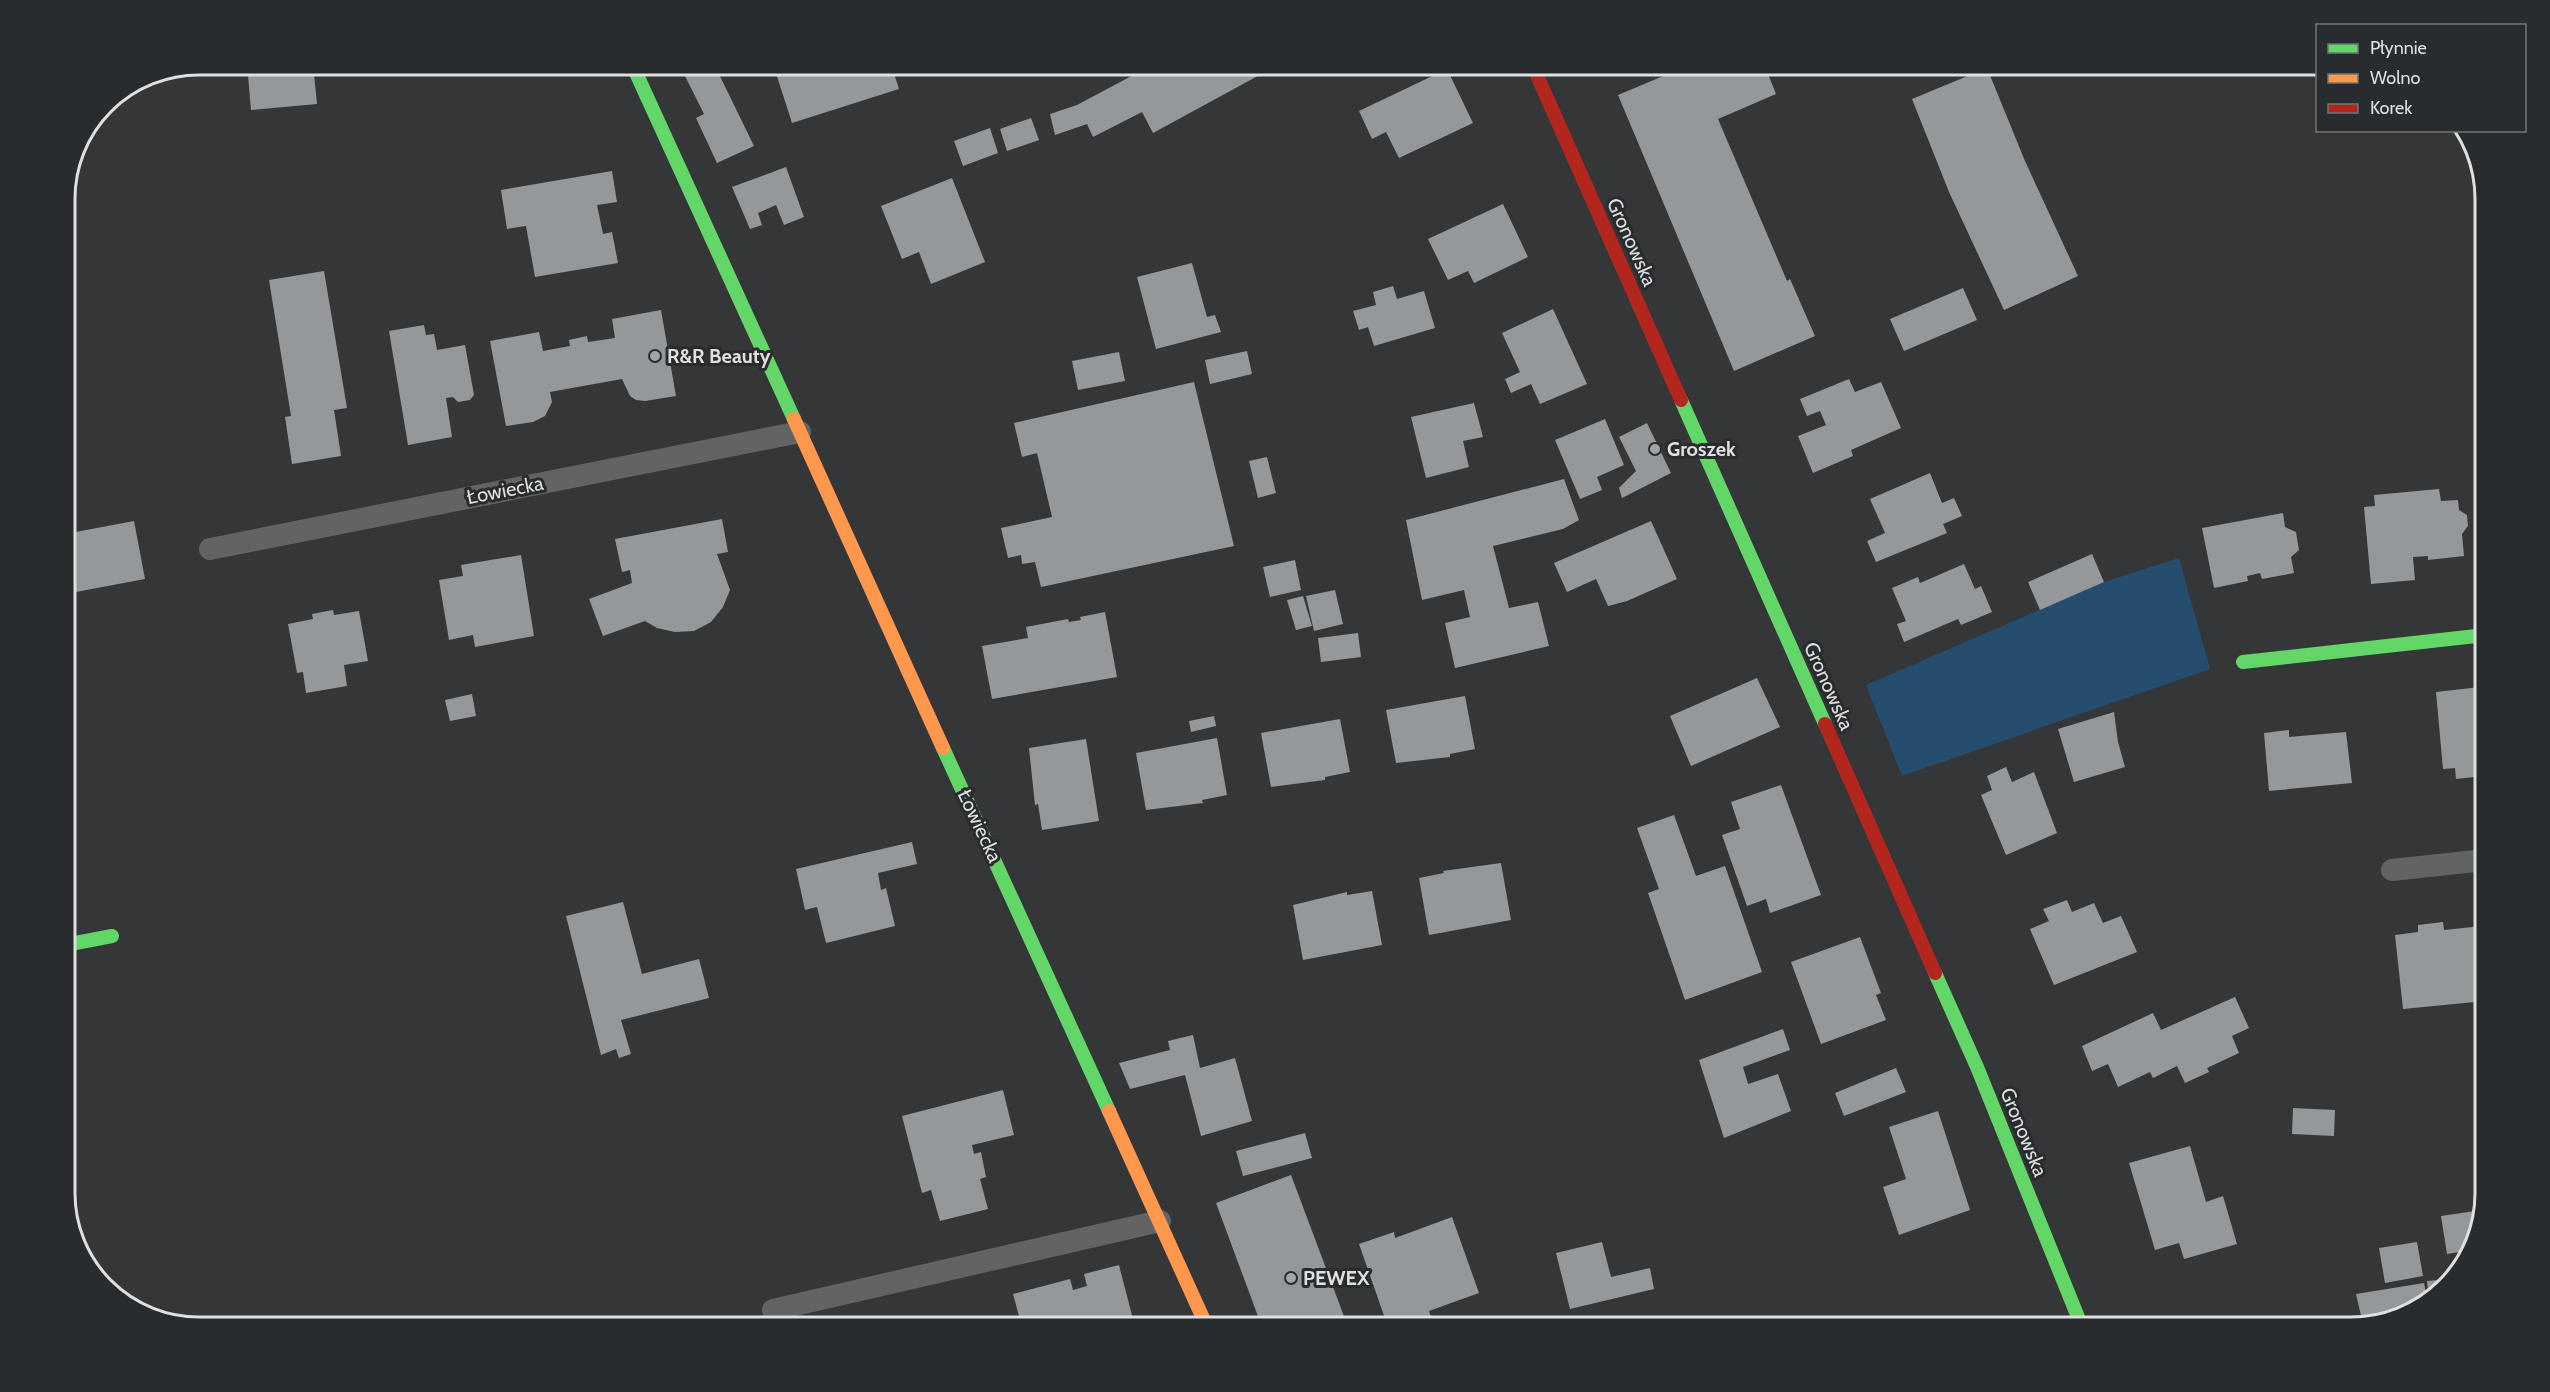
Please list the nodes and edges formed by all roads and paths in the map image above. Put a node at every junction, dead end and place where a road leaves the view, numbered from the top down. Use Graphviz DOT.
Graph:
graph roads {
  1 [pos="637,75"];
  2 [pos="1537,75"];
  3 [pos="800,432"];
  4 [pos="210,549"];
  5 [pos="2475,636"];
  6 [pos="2243,662"];
  7 [pos="2475,861"];
  8 [pos="2392,870"];
  9 [pos="112,936"];
  10 [pos="75,943"];
  11 [pos="1160,1221"];
  12 [pos="773,1310"];
  13 [pos="1202,1317"];
  14 [pos="2078,1317"];
  1 -- 3 [label="street, Łowiecka"];
  2 -- 14 [label="street, Gronowska"];
  3 -- 4 [label="lane, Łowiecka"];
  3 -- 11 [label="street, Łowiecka"];
  5 -- 6 [label="street"];
  7 -- 8 [label="lane"];
  9 -- 10 [label="street"];
  11 -- 12 [label="lane"];
  11 -- 13 [label="street, Łowiecka"];
}
